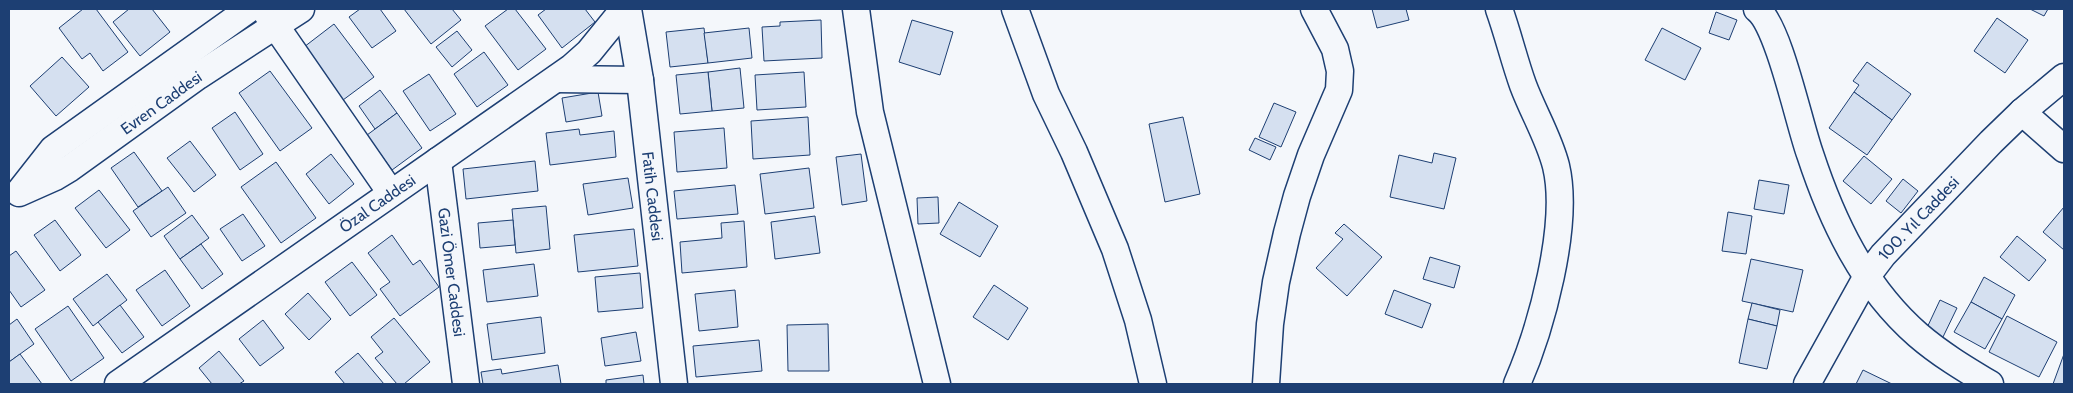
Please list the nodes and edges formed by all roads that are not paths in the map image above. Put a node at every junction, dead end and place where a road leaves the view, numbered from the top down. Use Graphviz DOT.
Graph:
graph roads {
  1 [pos="249,9"];
  2 [pos="300,9"];
  3 [pos="624,9"];
  4 [pos="628,9"];
  5 [pos="856,9"];
  6 [pos="1015,9"];
  7 [pos="1314,9"];
  8 [pos="1499,9"];
  9 [pos="1760,10"];
  10 [pos="270,17"];
  11 [pos="2064,77"];
  12 [pos="556,79"];
  13 [pos="640,80"];
  14 [pos="2022,112"];
  15 [pos="2064,148"];
  16 [pos="438,162"];
  17 [pos="391,193"];
  18 [pos="14,197"];
  19 [pos="1867,276"];
  20 [pos="459,379"];
  21 [pos="118,384"];
  22 [pos="674,384"];
  23 [pos="937,384"];
  24 [pos="1154,384"];
  25 [pos="1266,384"];
  26 [pos="1517,384"];
  27 [pos="1807,384"];
  28 [pos="1990,384"];
  1 -- 18 [label="street, Evren Caddesi"];
  2 -- 10 [label="street, Evren Caddesi"];
  3 -- 12 [label="street, Özal Caddesi"];
  4 -- 13 [label="street, Fatih Caddesi"];
  5 -- 23 [label="street"];
  6 -- 24 [label="street"];
  7 -- 25 [label="street"];
  8 -- 26 [label="street"];
  9 -- 19 [label="street"];
  10 -- 17 [label="street"];
  10 -- 18 [label="street, Evren Caddesi"];
  11 -- 14 [label="street, 100. Yıl Caddesi"];
  12 -- 13 [label="street"];
  12 -- 16 [label="street, Özal Caddesi"];
  13 -- 22 [label="street, Fatih Caddesi"];
  14 -- 15 [label="street"];
  14 -- 19 [label="street, 100. Yıl Caddesi"];
  16 -- 17 [label="street, Özal Caddesi"];
  16 -- 20 [label="street, Gazi Ömer Caddesi"];
  17 -- 21 [label="street, Özal Caddesi"];
  19 -- 27 [label="street, 100. Yıl Caddesi"];
  19 -- 28 [label="street"];
}
